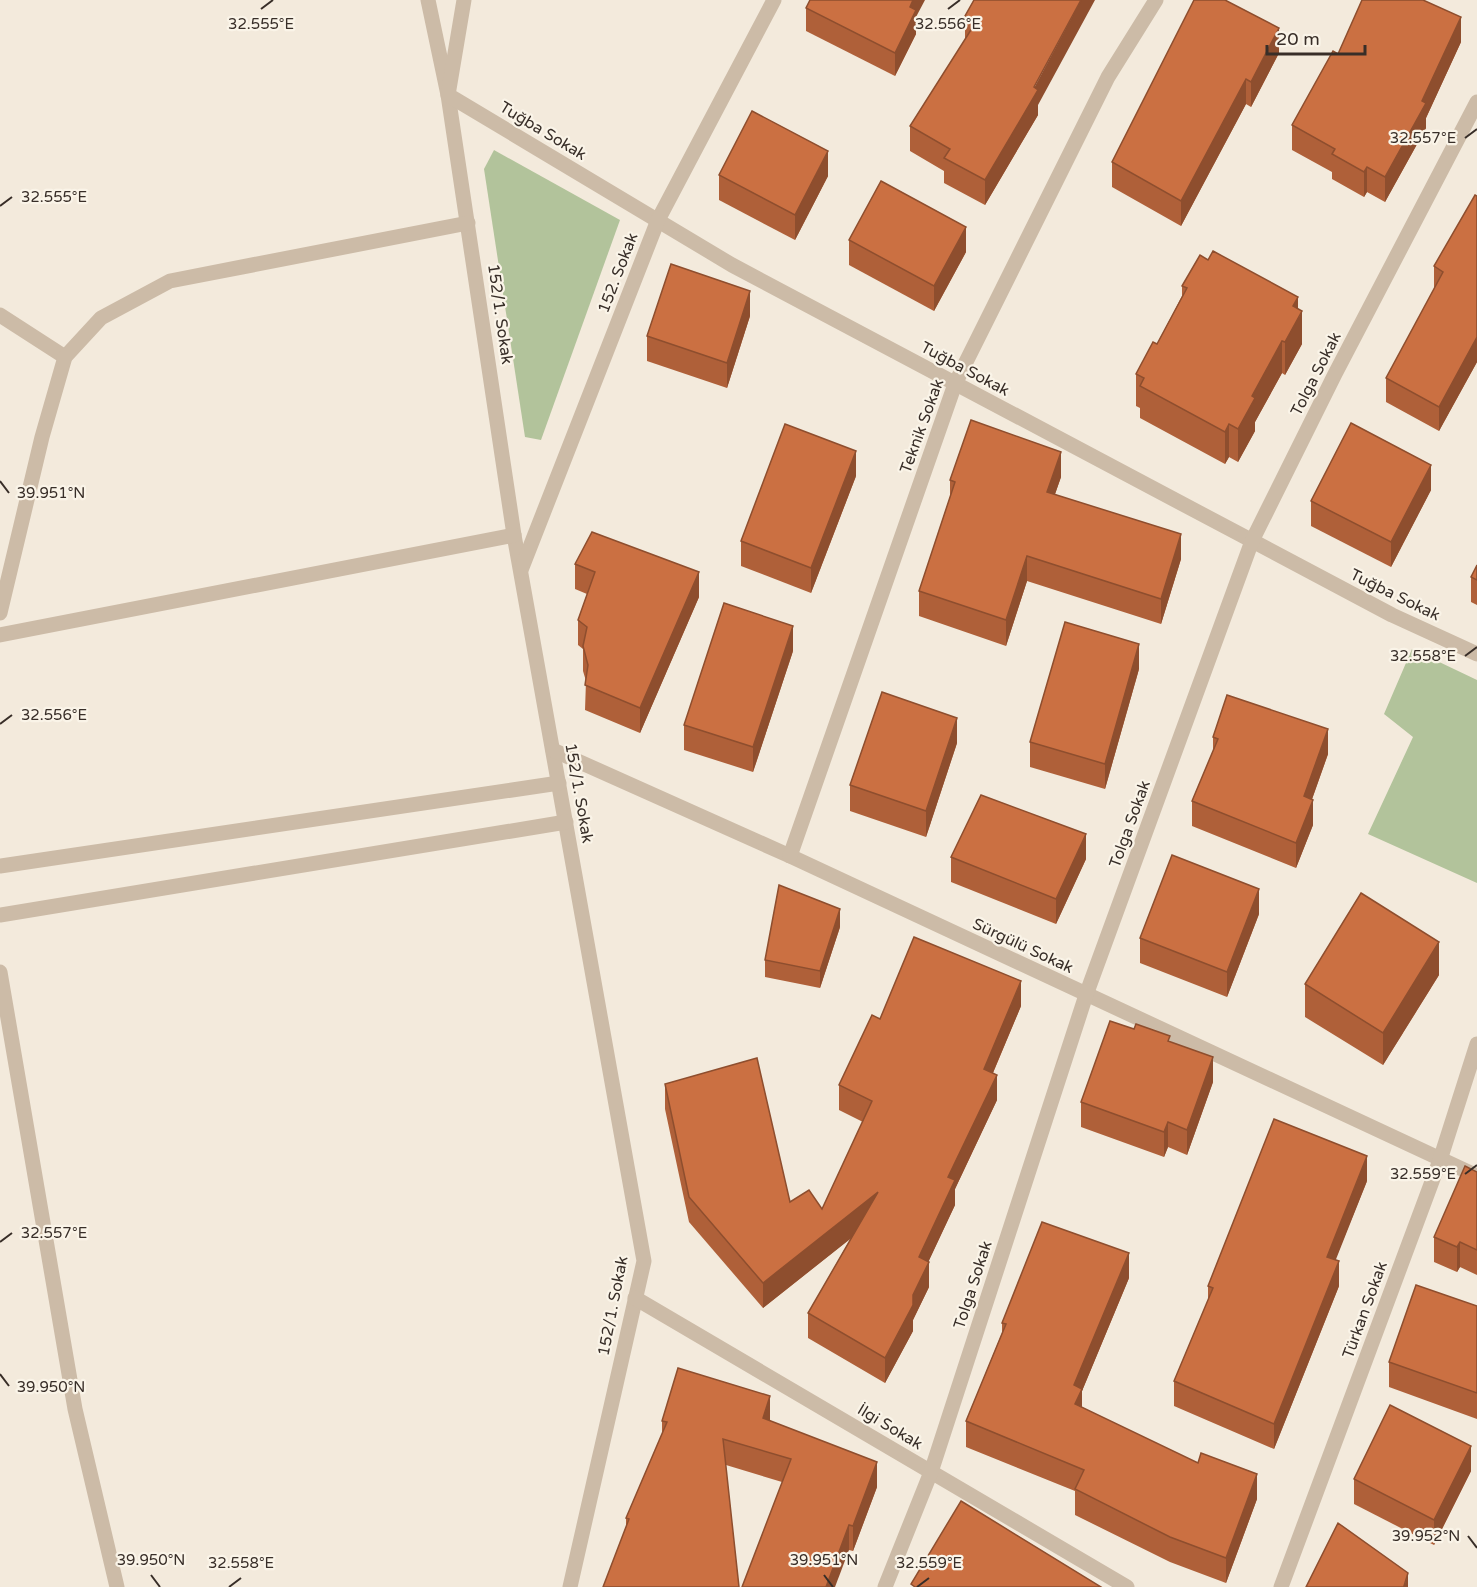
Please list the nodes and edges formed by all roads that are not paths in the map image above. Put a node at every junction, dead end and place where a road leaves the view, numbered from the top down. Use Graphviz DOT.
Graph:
graph roads {
  1 [pos="428,0"];
  2 [pos="464,0"];
  3 [pos="774,0"];
  4 [pos="1156,0"];
  5 [pos="448,95"];
  6 [pos="1477,102"];
  7 [pos="658,220"];
  8 [pos="468,223"];
  9 [pos="0,315"];
  10 [pos="65,357"];
  11 [pos="955,384"];
  12 [pos="514,535"];
  13 [pos="1252,542"];
  14 [pos="521,570"];
  15 [pos="0,613"];
  16 [pos="0,635"];
  17 [pos="1477,654"];
  18 [pos="553,750"];
  19 [pos="559,783"];
  20 [pos="566,822"];
  21 [pos="790,856"];
  22 [pos="0,866"];
  23 [pos="0,915"];
  24 [pos="0,972"];
  25 [pos="1086,995"];
  26 [pos="1477,1044"];
  27 [pos="1440,1160"];
  28 [pos="1477,1176"];
  29 [pos="635,1298"];
  30 [pos="931,1472"];
  31 [pos="117,1587"];
  32 [pos="570,1587"];
  33 [pos="885,1587"];
  34 [pos="1127,1587"];
  35 [pos="1281,1587"];
  1 -- 5 [label="street, 152/1. Sokak"];
  2 -- 5 [label="street"];
  3 -- 7 [label="street, 152. Sokak"];
  4 -- 11 [label="street, Teknik Sokak"];
  5 -- 7 [label="street, Tuğba Sokak"];
  5 -- 8 [label="street, 152/1. Sokak"];
  6 -- 13 [label="street, Tolga Sokak"];
  7 -- 11 [label="street, Tuğba Sokak"];
  7 -- 14 [label="street, 152. Sokak"];
  8 -- 10 [label="street"];
  8 -- 12 [label="street, 152/1. Sokak"];
  9 -- 10 [label="street"];
  10 -- 15 [label="street"];
  11 -- 13 [label="street, Tuğba Sokak"];
  11 -- 21 [label="street, Teknik Sokak"];
  12 -- 14 [label="street, 152/1. Sokak"];
  12 -- 16 [label="street"];
  13 -- 17 [label="street, Tuğba Sokak"];
  13 -- 25 [label="street, Tolga Sokak"];
  14 -- 18 [label="street, 152/1. Sokak"];
  18 -- 19 [label="street, 152/1. Sokak"];
  18 -- 21 [label="street, Sürgülü Sokak"];
  19 -- 20 [label="street, 152/1. Sokak"];
  19 -- 22 [label="street"];
  20 -- 23 [label="street"];
  20 -- 29 [label="street, 152/1. Sokak"];
  21 -- 25 [label="street, Sürgülü Sokak"];
  24 -- 31 [label="street"];
  25 -- 27 [label="street, Sürgülü Sokak"];
  25 -- 30 [label="street, Tolga Sokak"];
  26 -- 27 [label="street, Türkan Sokak"];
  27 -- 28 [label="street, Sürgülü Sokak"];
  27 -- 35 [label="street, Türkan Sokak"];
  29 -- 30 [label="street, İlgi Sokak"];
  29 -- 32 [label="street, 152/1. Sokak"];
  30 -- 33 [label="street, Tolga Sokak"];
  30 -- 34 [label="street, İlgi Sokak"];
}
